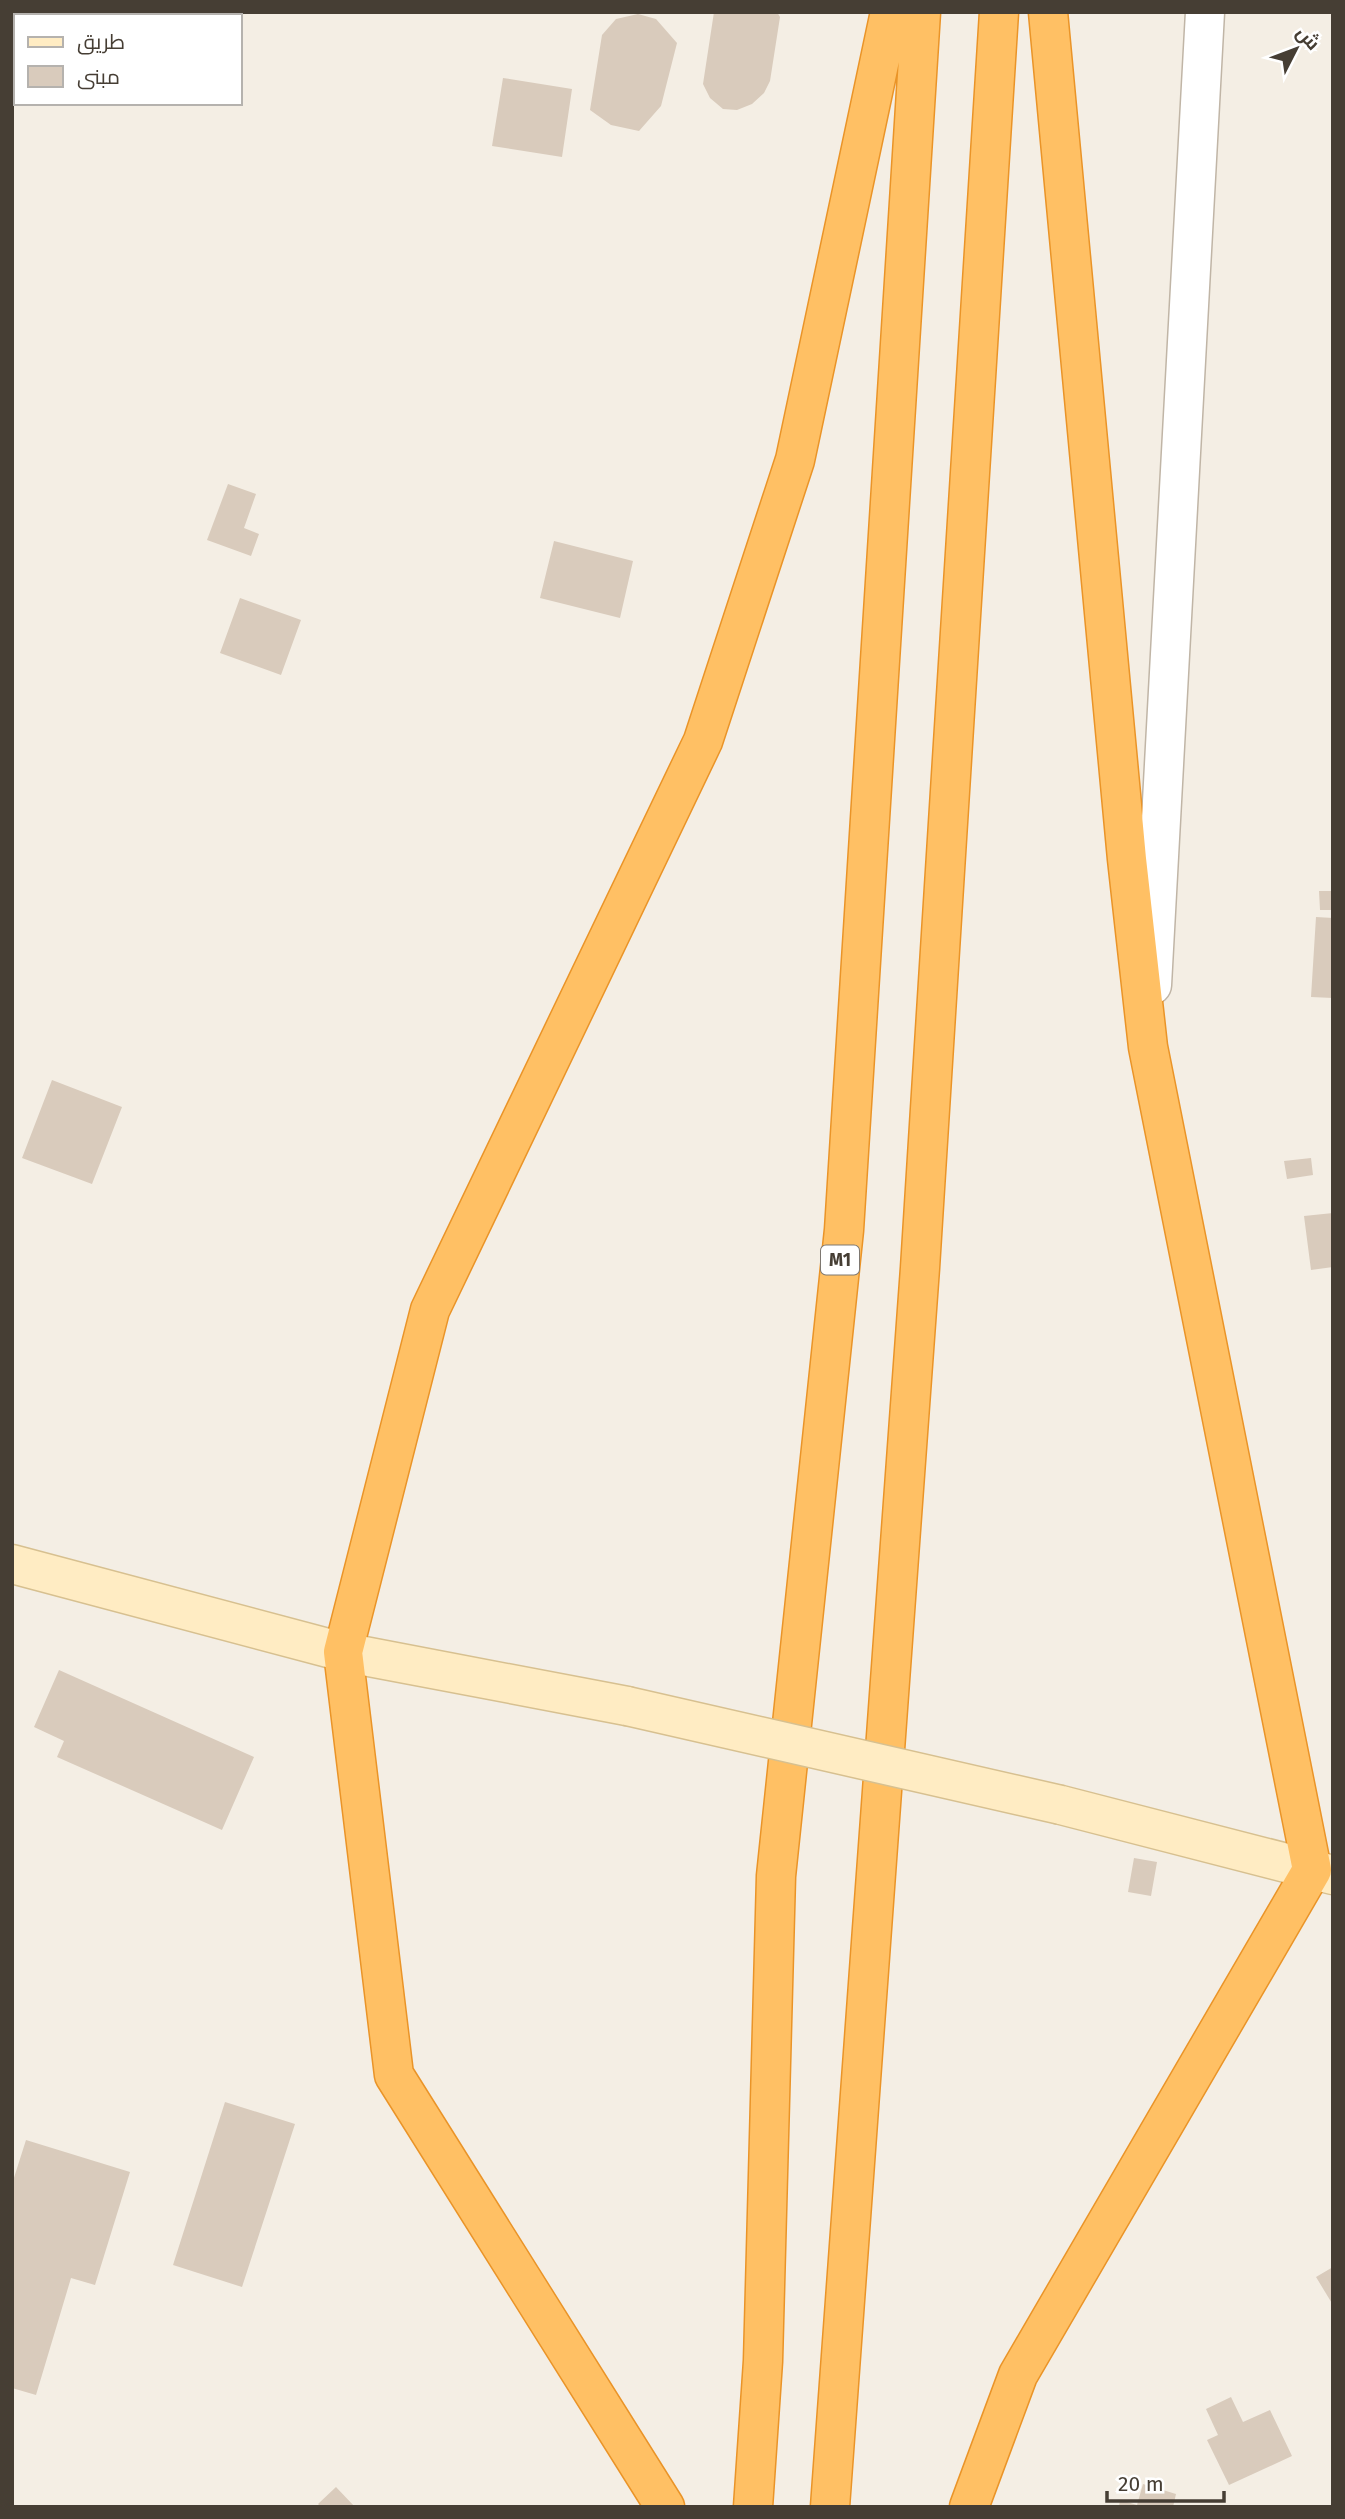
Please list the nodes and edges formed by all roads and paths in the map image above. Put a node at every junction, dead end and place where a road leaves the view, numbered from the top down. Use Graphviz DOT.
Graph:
graph roads {
  1 [pos="890,12"];
  2 [pos="921,12"];
  3 [pos="999,12"];
  4 [pos="1048,12"];
  5 [pos="1216,16"];
  6 [pos="1148,1047"];
  7 [pos="12,1564"];
  8 [pos="343,1652"];
  9 [pos="1323,1872"];
  10 [pos="665,2507"];
  11 [pos="752,2507"];
  12 [pos="830,2507"];
  13 [pos="970,2507"];
  1 -- 8 [label="highway"];
  2 -- 11 [label="highway, M1"];
  3 -- 12 [label="highway"];
  4 -- 6 [label="highway"];
  5 -- 6 [label="street"];
  6 -- 9 [label="highway"];
  7 -- 8 [label="main road"];
  8 -- 9 [label="main road, bridge"];
  8 -- 10 [label="highway"];
  9 -- 13 [label="highway"];
}
